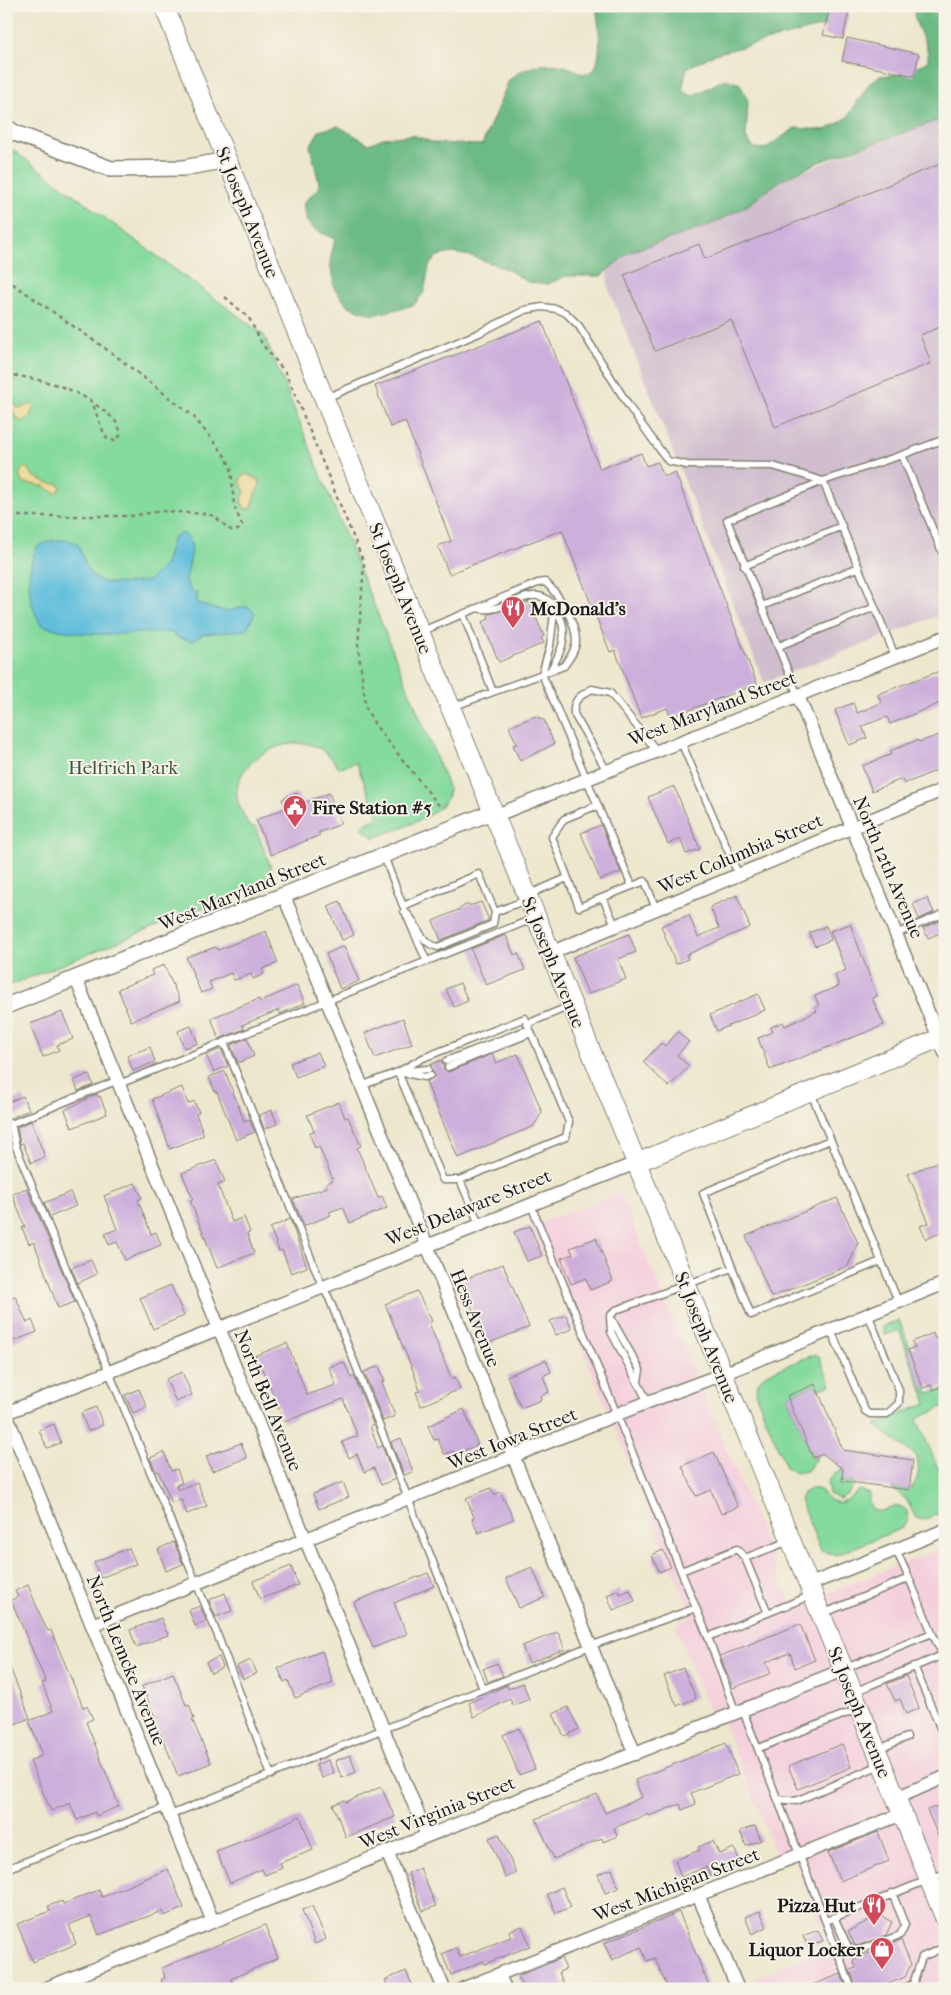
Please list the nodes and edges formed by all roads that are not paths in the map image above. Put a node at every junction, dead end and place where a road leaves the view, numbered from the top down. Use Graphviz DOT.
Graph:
graph roads {
  1 [pos="164,6"];
  2 [pos="6,127"];
  3 [pos="227,160"];
  4 [pos="324,398"];
  5 [pos="945,439"];
  6 [pos="902,455"];
  7 [pos="823,481"];
  8 [pos="842,526"];
  9 [pos="945,559"];
  10 [pos="744,566"];
  11 [pos="859,567"];
  12 [pos="555,605"];
  13 [pos="762,606"];
  14 [pos="875,607"];
  15 [pos="477,608"];
  16 [pos="463,614"];
  17 [pos="419,633"];
  18 [pos="945,637"];
  19 [pos="778,646"];
  20 [pos="895,656"];
  21 [pos="550,671"];
  22 [pos="542,674"];
  23 [pos="493,692"];
  24 [pos="798,696"];
  25 [pos="450,708"];
  26 [pos="681,742"];
  27 [pos="657,751"];
  28 [pos="607,771"];
  29 [pos="587,779"];
  30 [pos="945,789"];
  31 [pos="598,805"];
  32 [pos="493,814"];
  33 [pos="851,827"];
  34 [pos="384,856"];
  35 [pos="739,876"];
  36 [pos="567,878"];
  37 [pos="632,886"];
  38 [pos="284,896"];
  39 [pos="528,898"];
  40 [pos="603,898"];
  41 [pos="403,909"];
  42 [pos="656,909"];
  43 [pos="495,912"];
  44 [pos="945,913"];
  45 [pos="536,917"];
  46 [pos="615,925"];
  47 [pos="896,934"];
  48 [pos="550,953"];
  49 [pos="427,962"];
  50 [pos="76,979"];
  51 [pos="327,1003"];
  52 [pos="571,1005"];
  53 [pos="6,1006"];
  54 [pos="528,1026"];
  55 [pos="224,1042"];
  56 [pos="943,1043"];
  57 [pos="447,1064"];
  58 [pos="398,1072"];
  59 [pos="429,1072"];
  60 [pos="118,1082"];
  61 [pos="361,1086"];
  62 [pos="810,1092"];
  63 [pos="9,1124"];
  64 [pos="830,1140"];
  65 [pos="636,1163"];
  66 [pos="460,1180"];
  67 [pos="531,1205"];
  68 [pos="480,1226"];
  69 [pos="426,1247"];
  70 [pos="881,1260"];
  71 [pos="732,1268"];
  72 [pos="945,1283"];
  73 [pos="686,1284"];
  74 [pos="323,1288"];
  75 [pos="898,1302"];
  76 [pos="868,1314"];
  77 [pos="220,1328"];
  78 [pos="831,1330"];
  79 [pos="110,1372"];
  80 [pos="723,1374"];
  81 [pos="648,1402"];
  82 [pos="6,1414"];
  83 [pos="618,1415"];
  84 [pos="513,1457"];
  85 [pos="409,1500"];
  86 [pos="945,1530"];
  87 [pos="306,1540"];
  88 [pos="790,1541"];
  89 [pos="896,1550"];
  90 [pos="744,1558"];
  91 [pos="681,1571"];
  92 [pos="909,1578"];
  93 [pos="196,1584"];
  94 [pos="810,1590"];
  95 [pos="696,1608"];
  96 [pos="768,1613"];
  97 [pos="820,1614"];
  98 [pos="92,1625"];
  99 [pos="932,1633"];
  100 [pos="708,1637"];
  101 [pos="590,1646"];
  102 [pos="944,1654"];
  103 [pos="914,1666"];
  104 [pos="843,1670"];
  105 [pos="483,1689"];
  106 [pos="855,1700"];
  107 [pos="740,1712"];
  108 [pos="384,1729"];
  109 [pos="907,1737"];
  110 [pos="945,1739"];
  111 [pos="759,1748"];
  112 [pos="634,1754"];
  113 [pos="879,1757"];
  114 [pos="271,1775"];
  115 [pos="945,1777"];
  116 [pos="778,1799"];
  117 [pos="899,1806"];
  118 [pos="169,1811"];
  119 [pos="427,1836"];
  120 [pos="387,1852"];
  121 [pos="800,1856"];
  122 [pos="6,1869"];
  123 [pos="937,1876"];
  124 [pos="892,1893"];
  125 [pos="698,1895"];
  126 [pos="943,1909"];
  127 [pos="834,1917"];
  128 [pos="826,1921"];
  129 [pos="212,1922"];
  130 [pos="945,1947"];
  131 [pos="499,1974"];
  132 [pos="44,1989"];
  133 [pos="444,1989"];
  134 [pos="462,1989"];
  135 [pos="505,1989"];
  136 [pos="738,1989"];
  137 [pos="852,1989"];
  138 [pos="903,1989"];
  1 -- 3 [label="main road, St Joseph Avenue"];
  2 -- 3 [label="street"];
  3 -- 4 [label="main road, St Joseph Avenue"];
  4 -- 7 [label="lane"];
  4 -- 17 [label="main road, St Joseph Avenue"];
  5 -- 6 [label="lane"];
  6 -- 7 [label="lane"];
  6 -- 9 [label="lane"];
  7 -- 8 [label="lane"];
  7 -- 10 [label="lane"];
  8 -- 10 [label="lane"];
  8 -- 11 [label="lane"];
  10 -- 13 [label="lane"];
  11 -- 13 [label="lane"];
  11 -- 14 [label="lane"];
  12 -- 15 [label="lane"];
  12 -- 21 [label="lane"];
  12 -- 22 [label="lane"];
  13 -- 19 [label="lane"];
  14 -- 19 [label="lane"];
  14 -- 20 [label="lane"];
  15 -- 16 [label="lane"];
  15 -- 21 [label="lane"];
  16 -- 17 [label="lane"];
  16 -- 23 [label="lane"];
  17 -- 25 [label="main road, St Joseph Avenue"];
  18 -- 20 [label="street, West Maryland Street"];
  19 -- 24 [label="lane"];
  20 -- 24 [label="street, West Maryland Street"];
  21 -- 22 [label="lane"];
  22 -- 23 [label="lane"];
  22 -- 29 [label="lane"];
  23 -- 25 [label="lane"];
  24 -- 26 [label="street, West Maryland Street"];
  24 -- 33 [label="street, North 12th Avenue"];
  25 -- 32 [label="main road, St Joseph Avenue"];
  26 -- 27 [label="street, West Maryland Street"];
  26 -- 35 [label="lane"];
  27 -- 28 [label="street, West Maryland Street"];
  27 -- 28 [label="lane"];
  28 -- 29 [label="street, West Maryland Street"];
  29 -- 31 [label="lane"];
  29 -- 32 [label="street, West Maryland Street"];
  30 -- 33 [label="street, West Columbia Street"];
  31 -- 36 [label="lane"];
  31 -- 37 [label="lane"];
  32 -- 34 [label="street, West Maryland Street"];
  32 -- 39 [label="main road, St Joseph Avenue"];
  33 -- 35 [label="street, West Columbia Street"];
  33 -- 47 [label="street, North 12th Avenue"];
  34 -- 38 [label="street, West Maryland Street"];
  34 -- 41 [label="lane"];
  35 -- 42 [label="street, West Columbia Street"];
  36 -- 39 [label="lane"];
  36 -- 40 [label="lane"];
  37 -- 40 [label="lane"];
  37 -- 42 [label="lane"];
  38 -- 50 [label="street, West Maryland Street"];
  38 -- 51 [label="street, Hess Avenue"];
  39 -- 43 [label="lane"];
  39 -- 45 [label="main road, St Joseph Avenue"];
  40 -- 46 [label="lane"];
  41 -- 43 [label="lane"];
  41 -- 43 [label="lane"];
  41 -- 49 [label="lane"];
  42 -- 46 [label="street, West Columbia Street"];
  44 -- 47 [label="lane"];
  45 -- 48 [label="main road, St Joseph Avenue"];
  45 -- 49 [label="lane"];
  46 -- 48 [label="street, West Columbia Street"];
  47 -- 56 [label="street, North 12th Avenue"];
  48 -- 52 [label="main road, St Joseph Avenue"];
  49 -- 51 [label="lane"];
  50 -- 53 [label="street, West Maryland Street"];
  50 -- 60 [label="street, North Bell Avenue"];
  51 -- 55 [label="lane"];
  51 -- 61 [label="street, Hess Avenue"];
  52 -- 54 [label="lane"];
  52 -- 65 [label="main road, St Joseph Avenue"];
  54 -- 57 [label="lane"];
  54 -- 58 [label="lane"];
  54 -- 66 [label="lane"];
  55 -- 60 [label="lane"];
  55 -- 74 [label="lane"];
  56 -- 62 [label="main road, West Delaware Street"];
  58 -- 59 [label="lane"];
  58 -- 61 [label="lane"];
  58 -- 66 [label="lane"];
  60 -- 63 [label="lane"];
  60 -- 77 [label="street, North Bell Avenue"];
  61 -- 69 [label="street, Hess Avenue"];
  62 -- 64 [label="lane"];
  62 -- 65 [label="main road, West Delaware Street"];
  63 -- 79 [label="lane"];
  64 -- 70 [label="lane"];
  64 -- 71 [label="lane"];
  65 -- 67 [label="street, West Delaware Street"];
  65 -- 73 [label="main road, St Joseph Avenue"];
  66 -- 68 [label="lane"];
  67 -- 68 [label="street, West Delaware Street"];
  67 -- 83 [label="lane"];
  68 -- 69 [label="street, West Delaware Street"];
  69 -- 74 [label="street, West Delaware Street"];
  69 -- 84 [label="street, Hess Avenue"];
  70 -- 71 [label="lane"];
  70 -- 75 [label="lane"];
  71 -- 73 [label="lane"];
  72 -- 75 [label="street, West Iowa Street"];
  73 -- 80 [label="main road, St Joseph Avenue"];
  73 -- 81 [label="lane"];
  74 -- 77 [label="street, West Delaware Street"];
  74 -- 85 [label="lane"];
  75 -- 76 [label="street, West Iowa Street"];
  76 -- 78 [label="street, West Iowa Street"];
  76 -- 78 [label="lane"];
  77 -- 79 [label="street, West Delaware Street"];
  77 -- 87 [label="street, North Bell Avenue"];
  78 -- 80 [label="street, West Iowa Street"];
  79 -- 82 [label="street, West Delaware Street"];
  79 -- 93 [label="lane"];
  80 -- 81 [label="street, West Iowa Street"];
  80 -- 88 [label="main road, St Joseph Avenue"];
  81 -- 83 [label="street, West Iowa Street"];
  82 -- 98 [label="street, North Lemcke Avenue"];
  83 -- 84 [label="street, West Iowa Street"];
  83 -- 91 [label="lane"];
  84 -- 85 [label="street, West Iowa Street"];
  84 -- 101 [label="street, Hess Avenue"];
  85 -- 87 [label="street, West Iowa Street"];
  85 -- 105 [label="lane"];
  86 -- 89 [label="street"];
  87 -- 93 [label="street, West Iowa Street"];
  87 -- 108 [label="street, North Bell Avenue"];
  88 -- 90 [label="lane"];
  88 -- 94 [label="main road, St Joseph Avenue"];
  89 -- 92 [label="lane"];
  89 -- 94 [label="street"];
  90 -- 91 [label="lane"];
  90 -- 96 [label="lane"];
  91 -- 95 [label="lane"];
  92 -- 97 [label="lane"];
  92 -- 99 [label="lane"];
  93 -- 98 [label="street, West Iowa Street"];
  93 -- 114 [label="lane"];
  94 -- 96 [label="lane"];
  94 -- 97 [label="main road, St Joseph Avenue"];
  95 -- 100 [label="lane"];
  95 -- 101 [label="lane"];
  96 -- 100 [label="lane"];
  97 -- 104 [label="main road, St Joseph Avenue"];
  98 -- 118 [label="street, North Lemcke Avenue"];
  99 -- 102 [label="lane"];
  99 -- 104 [label="lane"];
  100 -- 107 [label="lane"];
  101 -- 105 [label="lane"];
  101 -- 112 [label="street, Hess Avenue"];
  102 -- 103 [label="lane"];
  103 -- 106 [label="lane"];
  103 -- 110 [label="lane"];
  104 -- 106 [label="main road, St Joseph Avenue"];
  104 -- 107 [label="street, West Virginia Street"];
  105 -- 108 [label="lane"];
  106 -- 111 [label="lane"];
  106 -- 113 [label="main road, St Joseph Avenue"];
  107 -- 111 [label="lane"];
  107 -- 112 [label="street, West Virginia Street"];
  108 -- 114 [label="lane"];
  108 -- 119 [label="street, North Bell Avenue"];
  109 -- 113 [label="lane"];
  111 -- 116 [label="lane"];
  112 -- 119 [label="street, West Virginia Street"];
  113 -- 116 [label="lane"];
  113 -- 117 [label="main road, St Joseph Avenue"];
  114 -- 118 [label="lane"];
  115 -- 117 [label="street, West Michigan Street"];
  116 -- 121 [label="lane"];
  117 -- 121 [label="street, West Michigan Street"];
  117 -- 123 [label="main road, St Joseph Avenue"];
  118 -- 122 [label="lane"];
  118 -- 129 [label="street, North Lemcke Avenue"];
  119 -- 120 [label="street, West Virginia Street"];
  120 -- 129 [label="street, West Virginia Street"];
  120 -- 133 [label="street"];
  121 -- 125 [label="street, West Michigan Street"];
  121 -- 128 [label="lane"];
  123 -- 124 [label="lane"];
  123 -- 126 [label="main road, St Joseph Avenue"];
  124 -- 127 [label="lane"];
  124 -- 127 [label="lane"];
  125 -- 131 [label="street, West Michigan Street"];
  125 -- 136 [label="street"];
  127 -- 128 [label="lane"];
  128 -- 137 [label="lane"];
  129 -- 132 [label="street, West Virginia Street"];
  130 -- 138 [label="lane"];
  131 -- 134 [label="street, West Michigan Street"];
  131 -- 135 [label="street"];
}
